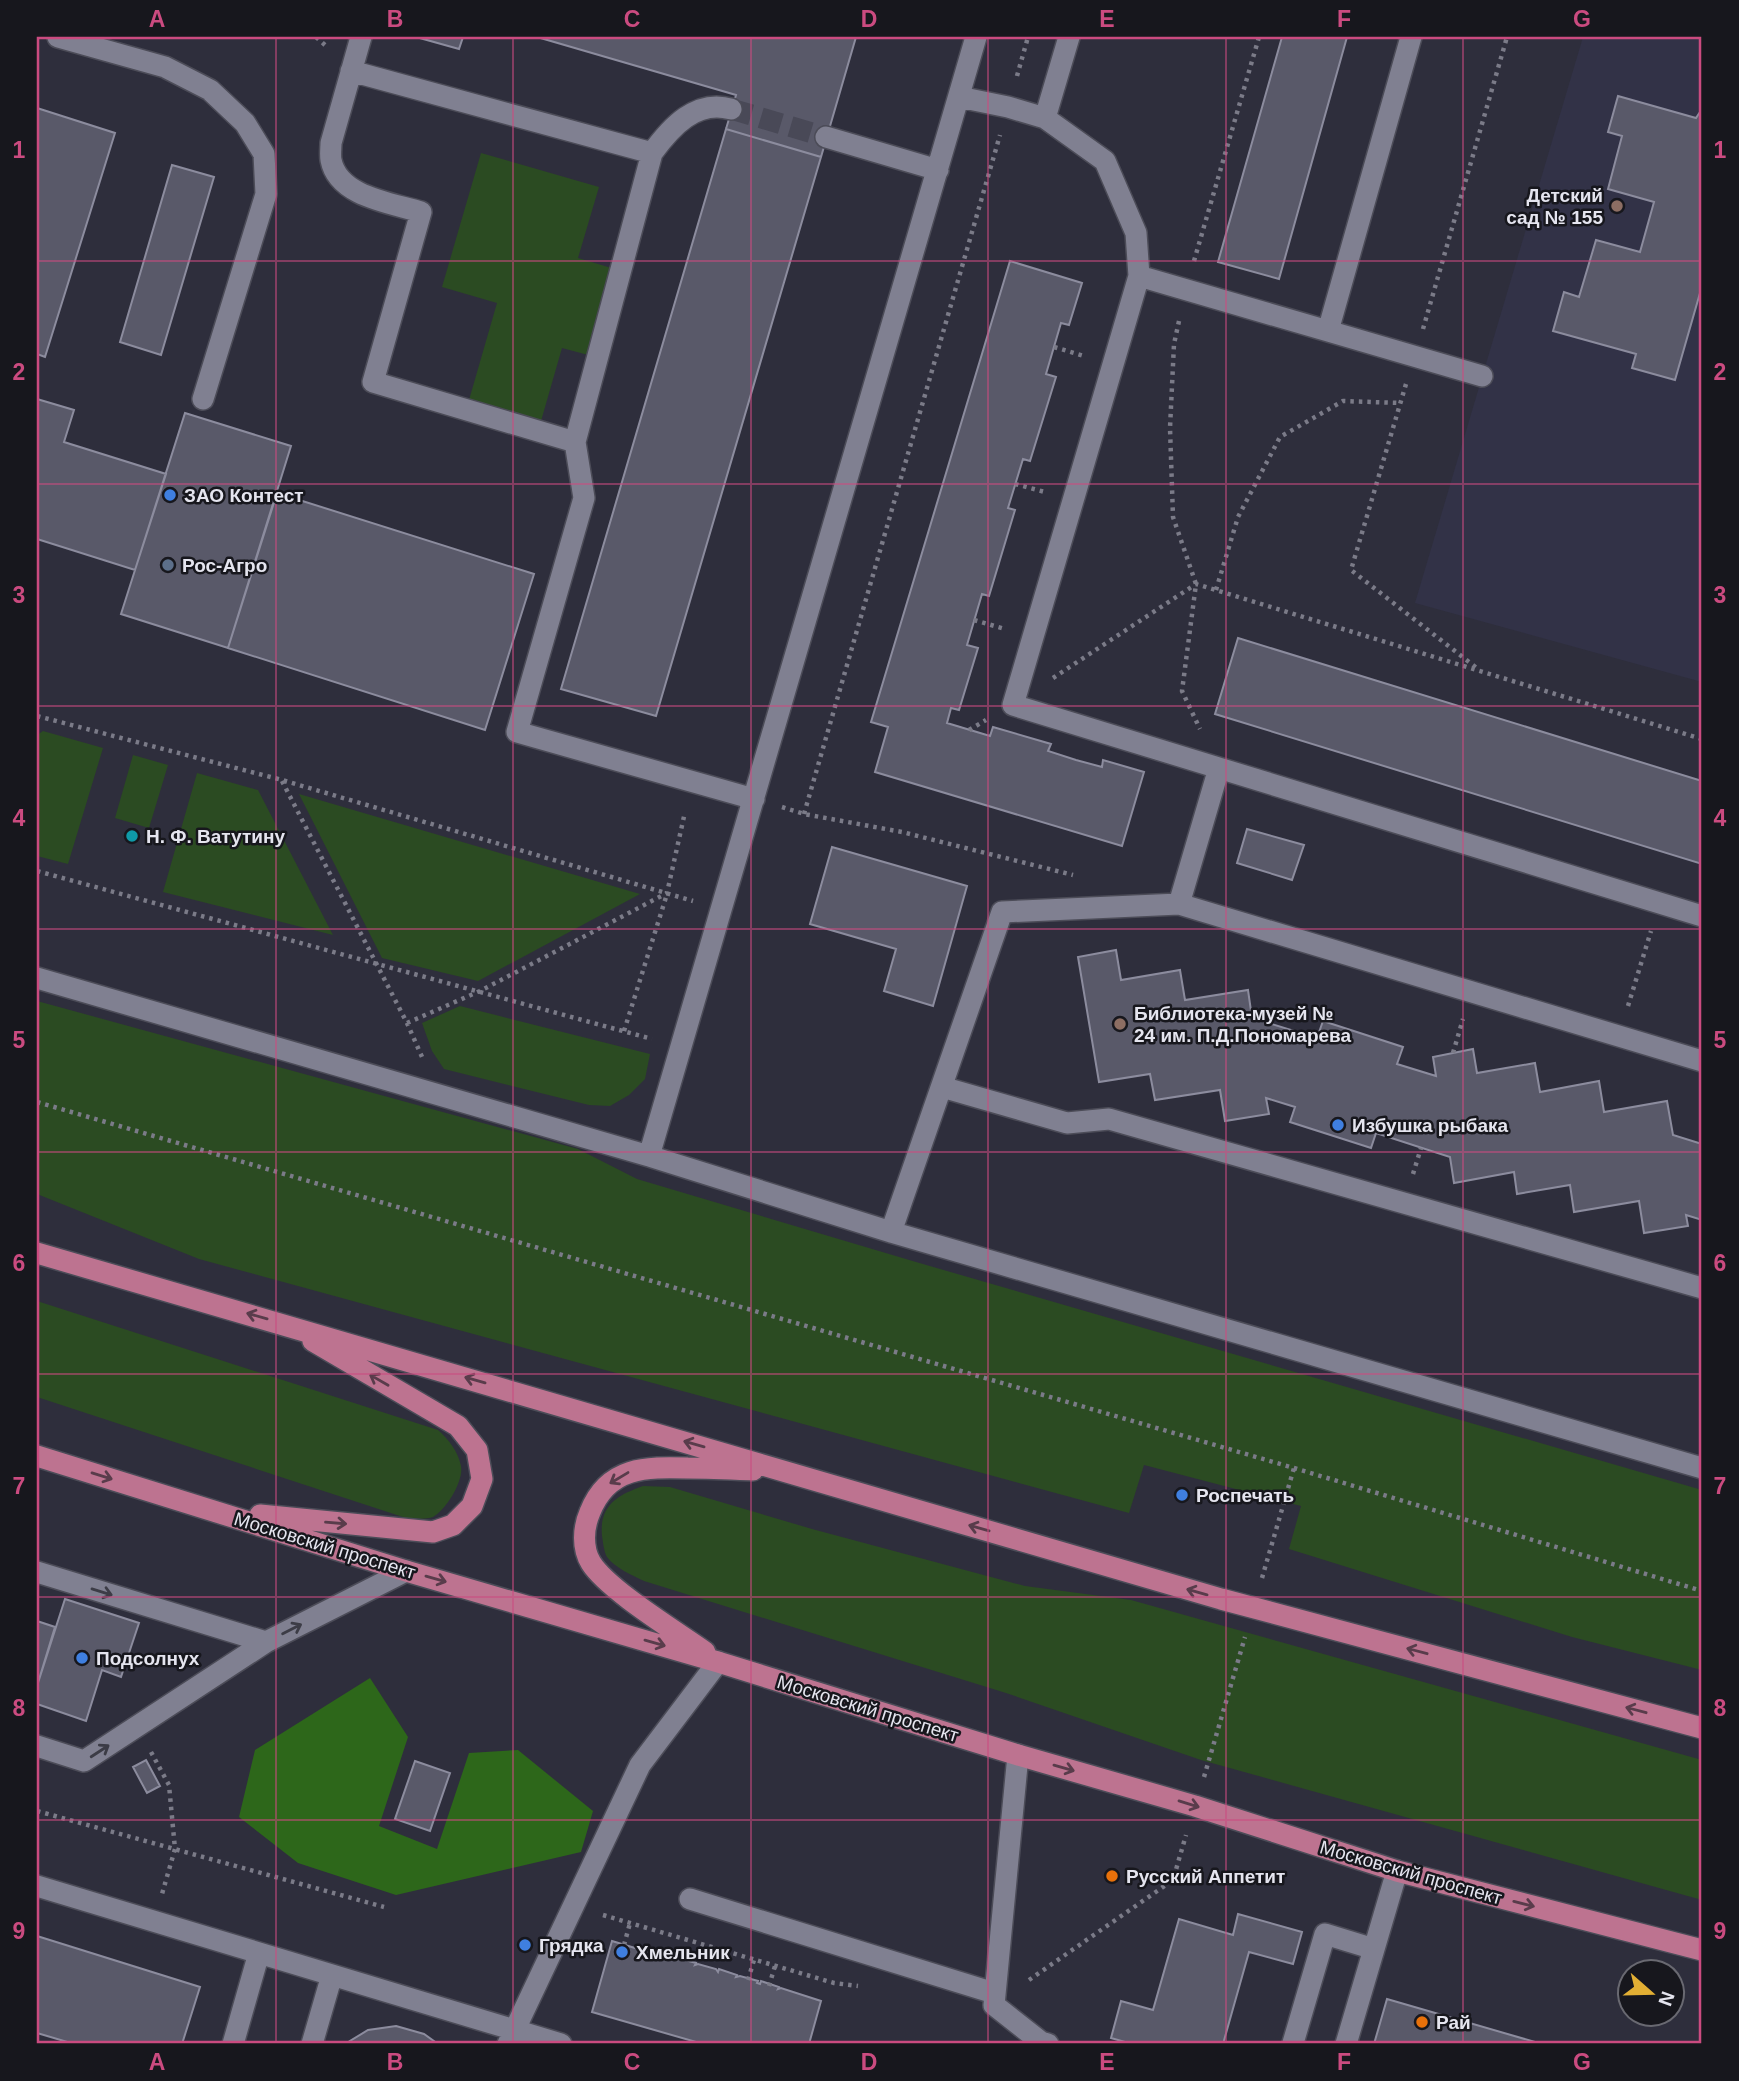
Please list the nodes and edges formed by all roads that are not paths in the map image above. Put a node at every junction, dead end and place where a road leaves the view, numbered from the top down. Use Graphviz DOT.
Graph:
graph roads {
  1 [pos="58,37"];
  2 [pos="361,37"];
  3 [pos="976,37"];
  4 [pos="1069,37"];
  5 [pos="1411,37"];
  6 [pos="351,71"];
  7 [pos="959,97"];
  8 [pos="731,109"];
  9 [pos="1045,118"];
  10 [pos="826,137"];
  11 [pos="652,153"];
  12 [pos="938,170"];
  13 [pos="1139,276"];
  14 [pos="1328,331"];
  15 [pos="1482,376"];
  16 [pos="203,399"];
  17 [pos="575,442"];
  18 [pos="1219,768"];
  19 [pos="754,800"];
  20 [pos="1178,904"];
  21 [pos="1702,916"];
  22 [pos="37,978"];
  23 [pos="1702,1061"];
  24 [pos="942,1087"];
  25 [pos="649,1156"];
  26 [pos="891,1232"];
  27 [pos="37,1253"];
  28 [pos="1702,1288"];
  29 [pos="286,1324"];
  30 [pos="37,1456"];
  31 [pos="1702,1468"];
  32 [pos="783,1470"];
  33 [pos="220,1512"];
  34 [pos="406,1571"];
  35 [pos="37,1572"];
  36 [pos="266,1642"];
  37 [pos="718,1661"];
  38 [pos="1702,1728"];
  39 [pos="37,1746"];
  40 [pos="1018,1755"];
  41 [pos="1397,1871"];
  42 [pos="37,1886"];
  43 [pos="690,1899"];
  44 [pos="1374,1948"];
  45 [pos="1702,1950"];
  46 [pos="259,1953"];
  47 [pos="332,1975"];
  48 [pos="994,1993"];
  49 [pos="511,2037"];
  50 [pos="1293,2043"];
  51 [pos="233,2044"];
  52 [pos="312,2044"];
  53 [pos="561,2044"];
  54 [pos="1048,2044"];
  55 [pos="1346,2044"];
  1 -- 16 [label="street"];
  2 -- 6 [label="street"];
  3 -- 7 [label="street"];
  4 -- 9 [label="street"];
  5 -- 14 [label="street"];
  6 -- 11 [label="street"];
  6 -- 17 [label="street"];
  7 -- 9 [label="street"];
  7 -- 12 [label="street"];
  8 -- 11 [label="street"];
  9 -- 13 [label="street"];
  10 -- 12 [label="street"];
  11 -- 17 [label="street"];
  12 -- 19 [label="street"];
  13 -- 14 [label="street"];
  13 -- 18 [label="street"];
  14 -- 15 [label="street"];
  17 -- 19 [label="street"];
  18 -- 20 [label="street"];
  18 -- 21 [label="street"];
  19 -- 25 [label="street"];
  20 -- 23 [label="street"];
  20 -- 24 [label="street"];
  22 -- 25 [label="street"];
  24 -- 26 [label="street"];
  24 -- 28 [label="street"];
  25 -- 26 [label="street"];
  26 -- 31 [label="street"];
  29 -- 27 [label="main road, one-way"];
  32 -- 29 [label="main road, one-way"];
  33 -- 29 [label="main road, one-way"];
  30 -- 33 [label="main road, Московский проспект, one-way"];
  32 -- 37 [label="main road, one-way"];
  38 -- 32 [label="main road, one-way"];
  33 -- 34 [label="main road, Московский проспект"];
  36 -- 34 [label="street, one-way"];
  34 -- 37 [label="main road, Московский проспект, one-way"];
  35 -- 36 [label="street, one-way"];
  39 -- 36 [label="street, one-way"];
  37 -- 40 [label="main road, Московский проспект"];
  37 -- 49 [label="street"];
  40 -- 41 [label="main road, Московский проспект, one-way"];
  40 -- 48 [label="street"];
  41 -- 44 [label="street"];
  41 -- 45 [label="main road, Московский проспект, one-way"];
  42 -- 46 [label="street"];
  43 -- 48 [label="street"];
  44 -- 50 [label="street"];
  44 -- 55 [label="street"];
  46 -- 47 [label="street"];
  46 -- 51 [label="street"];
  47 -- 49 [label="street"];
  47 -- 52 [label="street"];
  48 -- 54 [label="street"];
  49 -- 53 [label="street"];
}
